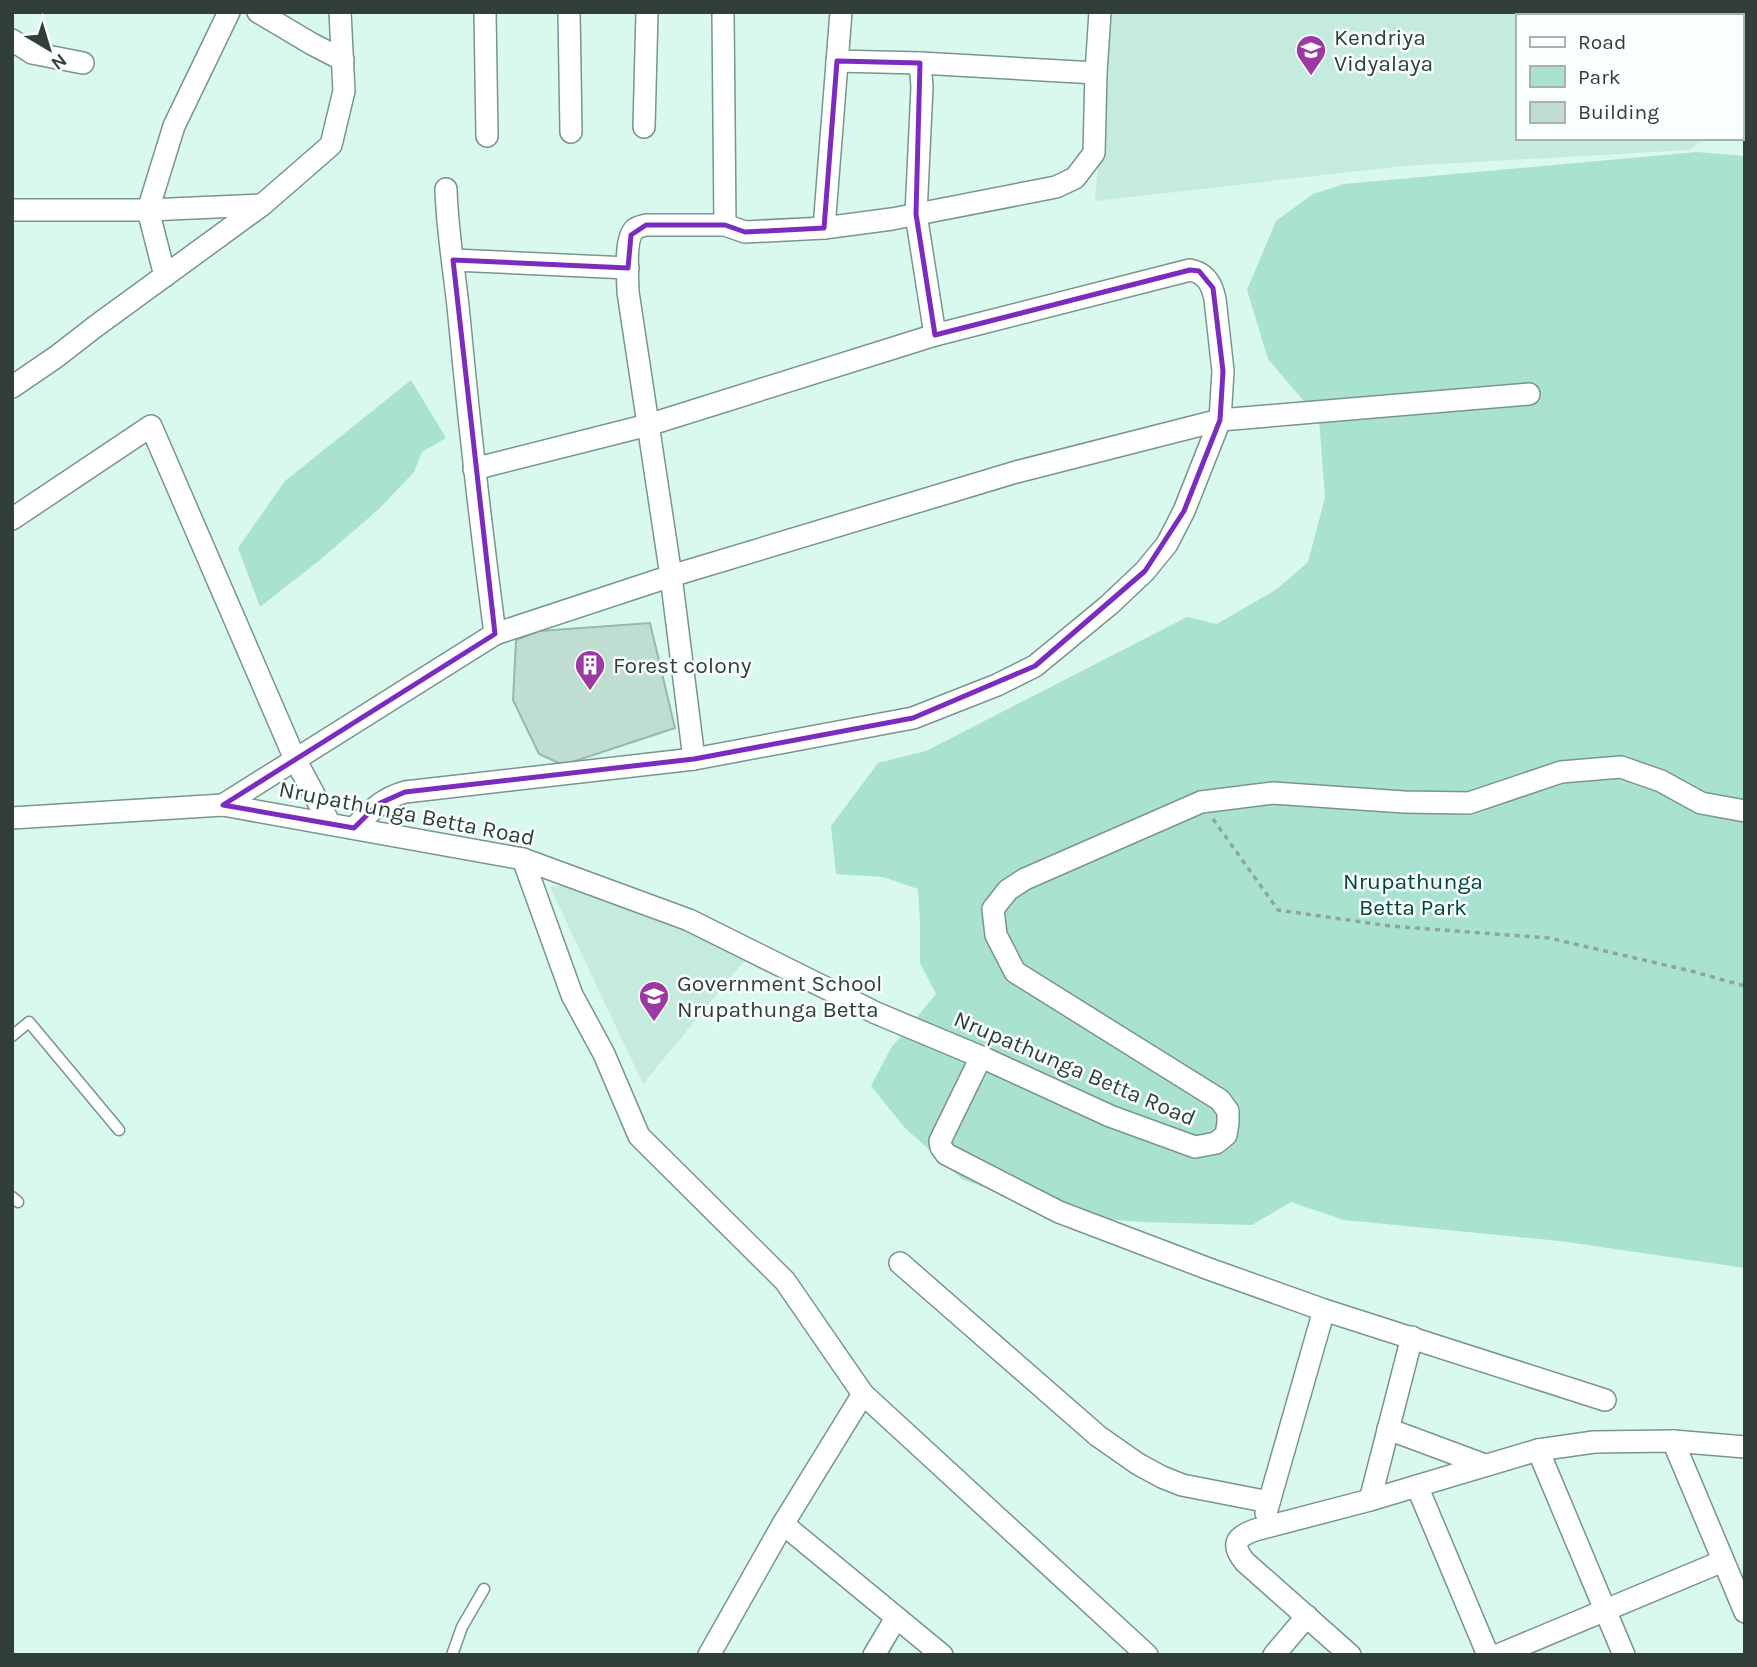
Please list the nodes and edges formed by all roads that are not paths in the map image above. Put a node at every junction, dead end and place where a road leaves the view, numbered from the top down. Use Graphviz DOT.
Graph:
graph roads {
  1 [pos="229,12"];
  2 [pos="258,12"];
  3 [pos="340,12"];
  4 [pos="485,12"];
  5 [pos="569,12"];
  6 [pos="647,12"];
  7 [pos="723,12"];
  8 [pos="841,12"];
  9 [pos="1100,12"];
  10 [pos="12,40"];
  11 [pos="22,53"];
  12 [pos="343,60"];
  13 [pos="837,61"];
  14 [pos="83,63"];
  15 [pos="920,63"];
  16 [pos="1096,73"];
  17 [pos="644,127"];
  18 [pos="571,132"];
  19 [pos="486,136"];
  20 [pos="446,189"];
  21 [pos="262,205"];
  22 [pos="148,209"];
  23 [pos="12,210"];
  24 [pos="916,214"];
  25 [pos="725,225"];
  26 [pos="824,229"];
  27 [pos="453,260"];
  28 [pos="628,268"];
  29 [pos="165,276"];
  30 [pos="935,335"];
  31 [pos="12,387"];
  32 [pos="1530,394"];
  33 [pos="1220,421"];
  34 [pos="649,425"];
  35 [pos="474,469"];
  36 [pos="12,519"];
  37 [pos="671,576"];
  38 [pos="495,634"];
  39 [pos="295,759"];
  40 [pos="694,759"];
  41 [pos="223,805"];
  42 [pos="1745,811"];
  43 [pos="12,818"];
  44 [pos="330,824"];
  45 [pos="354,828"];
  46 [pos="523,859"];
  47 [pos="12,1036"];
  48 [pos="981,1057"];
  49 [pos="119,1130"];
  50 [pos="900,1263"];
  51 [pos="1324,1310"];
  52 [pos="1412,1337"];
  53 [pos="863,1394"];
  54 [pos="1605,1400"];
  55 [pos="1388,1429"];
  56 [pos="1673,1441"];
  57 [pos="1745,1447"];
  58 [pos="1538,1450"];
  59 [pos="1485,1465"];
  60 [pos="1417,1486"];
  61 [pos="1370,1500"];
  62 [pos="1269,1502"];
  63 [pos="783,1524"];
  64 [pos="1262,1528"];
  65 [pos="1723,1560"];
  66 [pos="484,1589"];
  67 [pos="1605,1610"];
  68 [pos="1745,1612"];
  69 [pos="1307,1616"];
  70 [pos="896,1618"];
  71 [pos="452,1655"];
  72 [pos="709,1655"];
  73 [pos="874,1655"];
  74 [pos="942,1655"];
  75 [pos="1147,1655"];
  76 [pos="1274,1655"];
  77 [pos="1350,1655"];
  78 [pos="1489,1655"];
  79 [pos="1498,1655"];
  80 [pos="1624,1655"];
  1 -- 22 [label="street"];
  2 -- 12 [label="street"];
  3 -- 12 [label="street"];
  4 -- 19 [label="street"];
  5 -- 18 [label="street"];
  6 -- 17 [label="street"];
  7 -- 25 [label="street"];
  8 -- 13 [label="street"];
  9 -- 16 [label="street"];
  10 -- 11 [label="street"];
  11 -- 14 [label="street"];
  12 -- 21 [label="street"];
  13 -- 15 [label="street"];
  13 -- 26 [label="street"];
  15 -- 16 [label="street"];
  15 -- 24 [label="street"];
  16 -- 24 [label="street"];
  20 -- 27 [label="street"];
  21 -- 22 [label="street"];
  21 -- 29 [label="street"];
  22 -- 23 [label="street"];
  22 -- 29 [label="street"];
  24 -- 26 [label="street"];
  24 -- 30 [label="street"];
  25 -- 26 [label="street"];
  25 -- 28 [label="street"];
  27 -- 28 [label="street"];
  27 -- 35 [label="street"];
  28 -- 34 [label="street"];
  29 -- 31 [label="street"];
  30 -- 33 [label="street"];
  30 -- 34 [label="street"];
  32 -- 33 [label="street"];
  33 -- 37 [label="street"];
  33 -- 40 [label="street"];
  34 -- 35 [label="street"];
  34 -- 37 [label="street"];
  35 -- 38 [label="street"];
  36 -- 39 [label="street"];
  37 -- 38 [label="street"];
  37 -- 40 [label="street"];
  38 -- 39 [label="street"];
  39 -- 41 [label="street"];
  39 -- 44 [label="street"];
  40 -- 45 [label="street"];
  41 -- 43 [label="street, Nrupathunga Betta Road"];
  41 -- 44 [label="street, Nrupathunga Betta Road"];
  42 -- 48 [label="street, Nrupathunga Betta Road"];
  44 -- 45 [label="street, Nrupathunga Betta Road"];
  45 -- 46 [label="street, Nrupathunga Betta Road"];
  46 -- 48 [label="street, Nrupathunga Betta Road"];
  46 -- 53 [label="street"];
  47 -- 49 [label="lane"];
  48 -- 51 [label="street"];
  50 -- 62 [label="street"];
  51 -- 52 [label="street"];
  51 -- 62 [label="street"];
  52 -- 54 [label="street"];
  52 -- 55 [label="street"];
  53 -- 63 [label="street"];
  53 -- 75 [label="street"];
  55 -- 59 [label="street"];
  55 -- 61 [label="street"];
  56 -- 57 [label="street"];
  56 -- 58 [label="street"];
  56 -- 65 [label="street"];
  58 -- 59 [label="street"];
  58 -- 67 [label="street"];
  59 -- 60 [label="street"];
  60 -- 61 [label="street"];
  60 -- 78 [label="street"];
  61 -- 64 [label="street"];
  62 -- 64 [label="street"];
  63 -- 70 [label="street"];
  63 -- 72 [label="street"];
  64 -- 69 [label="street"];
  65 -- 67 [label="street"];
  65 -- 68 [label="street"];
  66 -- 71 [label="lane"];
  67 -- 79 [label="street"];
  67 -- 80 [label="street"];
  69 -- 76 [label="street"];
  69 -- 77 [label="street"];
  70 -- 73 [label="street"];
  70 -- 74 [label="street"];
}
